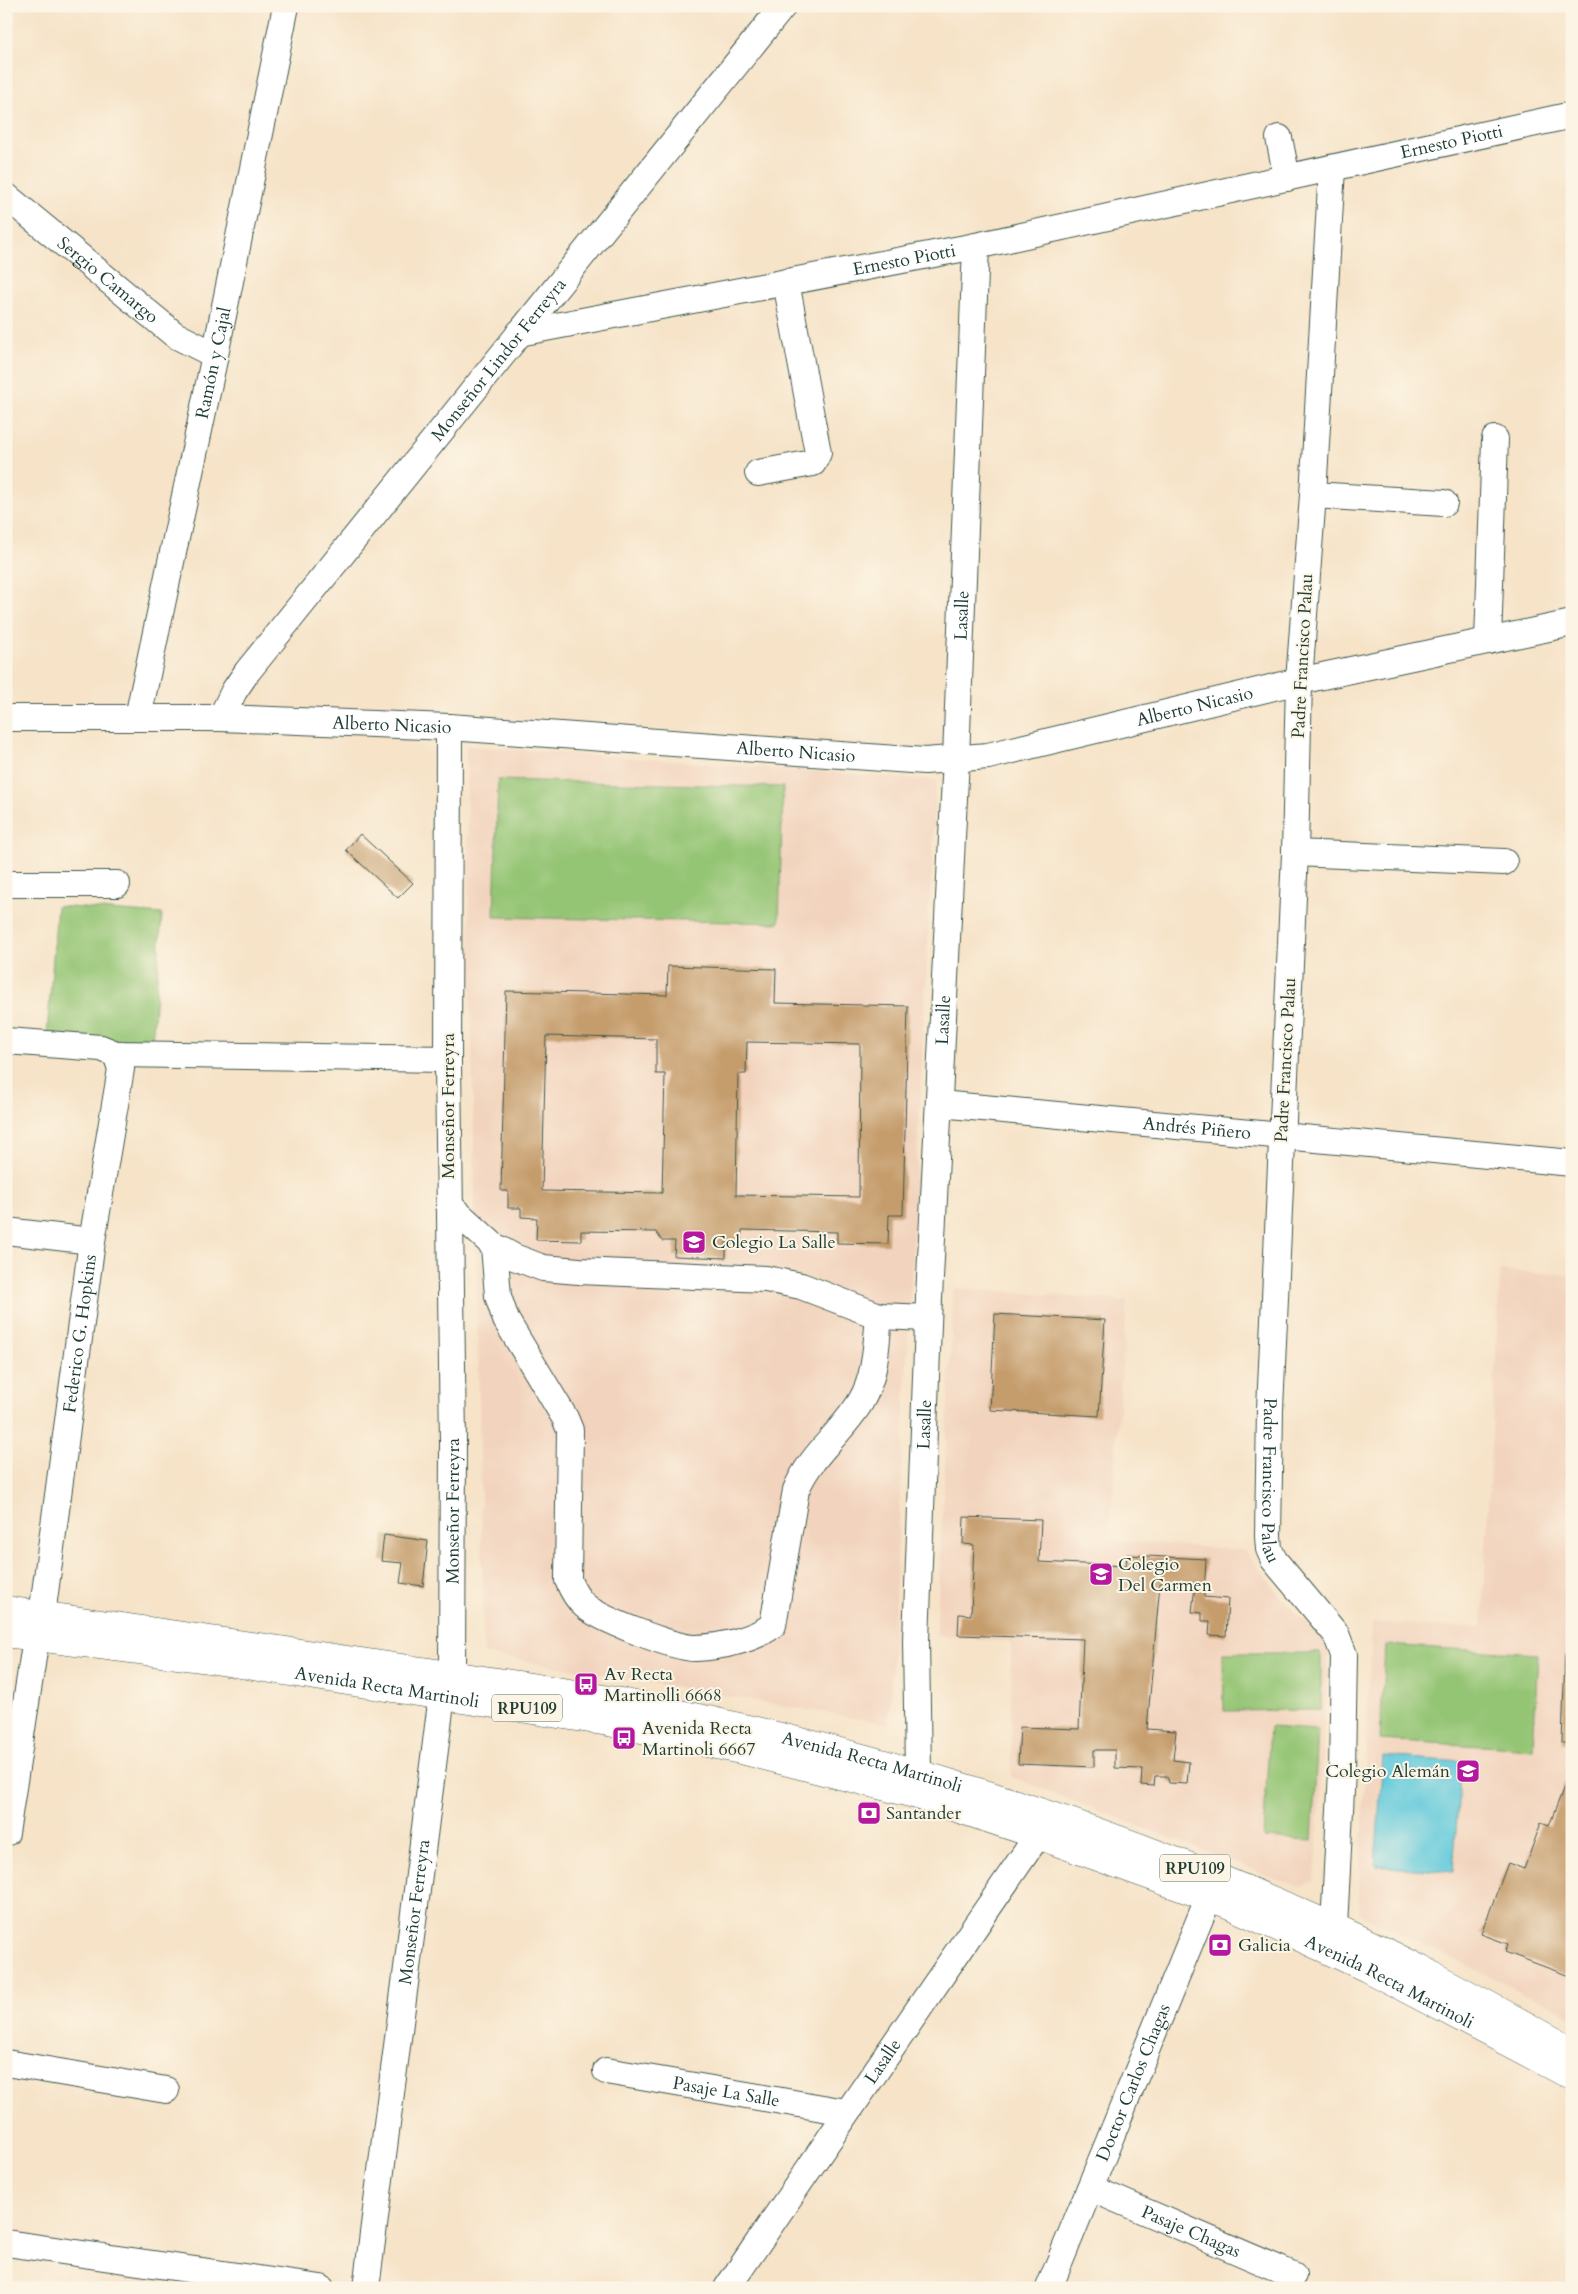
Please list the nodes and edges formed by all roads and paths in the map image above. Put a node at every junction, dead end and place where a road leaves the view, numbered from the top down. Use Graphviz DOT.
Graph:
graph roads {
  1 [pos="286,6"];
  2 [pos="783,6"];
  3 [pos="1572,115"];
  4 [pos="1278,138"];
  5 [pos="1332,168"];
  6 [pos="1287,178"];
  7 [pos="6,196"];
  8 [pos="976,246"];
  9 [pos="786,282"];
  10 [pos="519,333"];
  11 [pos="215,355"];
  12 [pos="1495,439"];
  13 [pos="758,474"];
  14 [pos="1313,495"];
  15 [pos="1444,503"];
  16 [pos="1572,623"];
  17 [pos="1488,641"];
  18 [pos="1298,681"];
  19 [pos="6,718"];
  20 [pos="138,718"];
  21 [pos="220,718"];
  22 [pos="449,727"];
  23 [pos="956,758"];
  24 [pos="1295,853"];
  25 [pos="1504,862"];
  26 [pos="6,884"];
  27 [pos="117,884"];
  28 [pos="6,1041"];
  29 [pos="116,1054"];
  30 [pos="448,1059"];
  31 [pos="940,1104"];
  32 [pos="1282,1138"];
  33 [pos="1572,1163"];
  34 [pos="449,1205"];
  35 [pos="6,1231"];
  36 [pos="92,1241"];
  37 [pos="494,1246"];
  38 [pos="878,1316"];
  39 [pos="928,1318"];
  40 [pos="6,1610"];
  41 [pos="39,1626"];
  42 [pos="6,1633"];
  43 [pos="447,1685"];
  44 [pos="916,1784"];
  45 [pos="6,1833"];
  46 [pos="1038,1835"];
  47 [pos="1212,1887"];
  48 [pos="1334,1927"];
  49 [pos="1572,2051"];
  50 [pos="6,2063"];
  51 [pos="606,2071"];
  52 [pos="1572,2076"];
  53 [pos="166,2090"];
  54 [pos="846,2112"];
  55 [pos="1090,2188"];
  56 [pos="6,2243"];
  57 [pos="1293,2275"];
  58 [pos="321,2288"];
  59 [pos="366,2288"];
  60 [pos="727,2288"];
  61 [pos="1048,2288"];
  1 -- 11 [label="street, Ramón y Cajal"];
  2 -- 10 [label="street, Monseñor Lindor Ferreyra"];
  3 -- 5 [label="street, Ernesto Piotti"];
  4 -- 6 [label="street"];
  5 -- 6 [label="street, Ernesto Piotti"];
  5 -- 14 [label="street, Padre Francisco Palau"];
  6 -- 8 [label="street, Ernesto Piotti"];
  7 -- 11 [label="street, Sergio Camargo"];
  8 -- 9 [label="street, Ernesto Piotti"];
  8 -- 23 [label="street, Lasalle"];
  9 -- 10 [label="street, Ernesto Piotti"];
  9 -- 13 [label="street"];
  10 -- 21 [label="street, Monseñor Lindor Ferreyra"];
  11 -- 20 [label="street, Ramón y Cajal"];
  12 -- 17 [label="street"];
  14 -- 15 [label="street"];
  14 -- 18 [label="street, Padre Francisco Palau"];
  16 -- 17 [label="street, Alberto Nicasio"];
  17 -- 18 [label="street, Alberto Nicasio"];
  18 -- 23 [label="street, Alberto Nicasio"];
  18 -- 24 [label="street, Padre Francisco Palau"];
  19 -- 20 [label="street, Alberto Nicasio"];
  20 -- 21 [label="street, Alberto Nicasio"];
  21 -- 22 [label="street, Alberto Nicasio"];
  22 -- 23 [label="street, Alberto Nicasio"];
  22 -- 30 [label="street, Monseñor Ferreyra"];
  23 -- 31 [label="street, Lasalle"];
  24 -- 25 [label="street"];
  24 -- 32 [label="street, Padre Francisco Palau"];
  26 -- 27 [label="street"];
  28 -- 29 [label="street"];
  29 -- 30 [label="street"];
  29 -- 36 [label="street, Federico G. Hopkins"];
  30 -- 34 [label="street, Monseñor Ferreyra"];
  31 -- 32 [label="street, Andrés Piñero"];
  31 -- 39 [label="street, Lasalle"];
  32 -- 33 [label="street, Andrés Piñero"];
  32 -- 48 [label="street, Padre Francisco Palau"];
  34 -- 37 [label="street"];
  34 -- 43 [label="street, Monseñor Ferreyra"];
  35 -- 36 [label="street"];
  36 -- 41 [label="street, Federico G. Hopkins"];
  37 -- 38 [label="street"];
  37 -- 38 [label="street"];
  38 -- 39 [label="street"];
  39 -- 44 [label="street, Lasalle"];
  40 -- 41 [label="main road, Avenida Recta Martinoli / RPU109"];
  41 -- 42 [label="main road, Avenida Recta Martinoli / RPU109"];
  41 -- 43 [label="main road, Avenida Recta Martinoli / RPU109"];
  41 -- 45 [label="street, Federico G. Hopkins"];
  43 -- 44 [label="main road, Avenida Recta Martinoli / RPU109"];
  43 -- 59 [label="street, Monseñor Ferreyra"];
  44 -- 46 [label="main road, Avenida Recta Martinoli / RPU109"];
  44 -- 47 [label="main road, Avenida Recta Martinoli / RPU109"];
  46 -- 47 [label="main road, Avenida Recta Martinoli / RPU109"];
  46 -- 54 [label="street, Lasalle"];
  47 -- 48 [label="main road, Avenida Recta Martinoli / RPU109"];
  47 -- 52 [label="main road, Avenida Recta Martinoli / RPU109"];
  47 -- 55 [label="street, Doctor Carlos Chagas"];
  48 -- 49 [label="main road, Avenida Recta Martinoli / RPU109"];
  50 -- 53 [label="street"];
  51 -- 54 [label="street, Pasaje La Salle"];
  54 -- 60 [label="street, Lasalle"];
  55 -- 57 [label="street, Pasaje Chagas"];
  55 -- 61 [label="street, Doctor Carlos Chagas"];
  56 -- 58 [label="street"];
}
